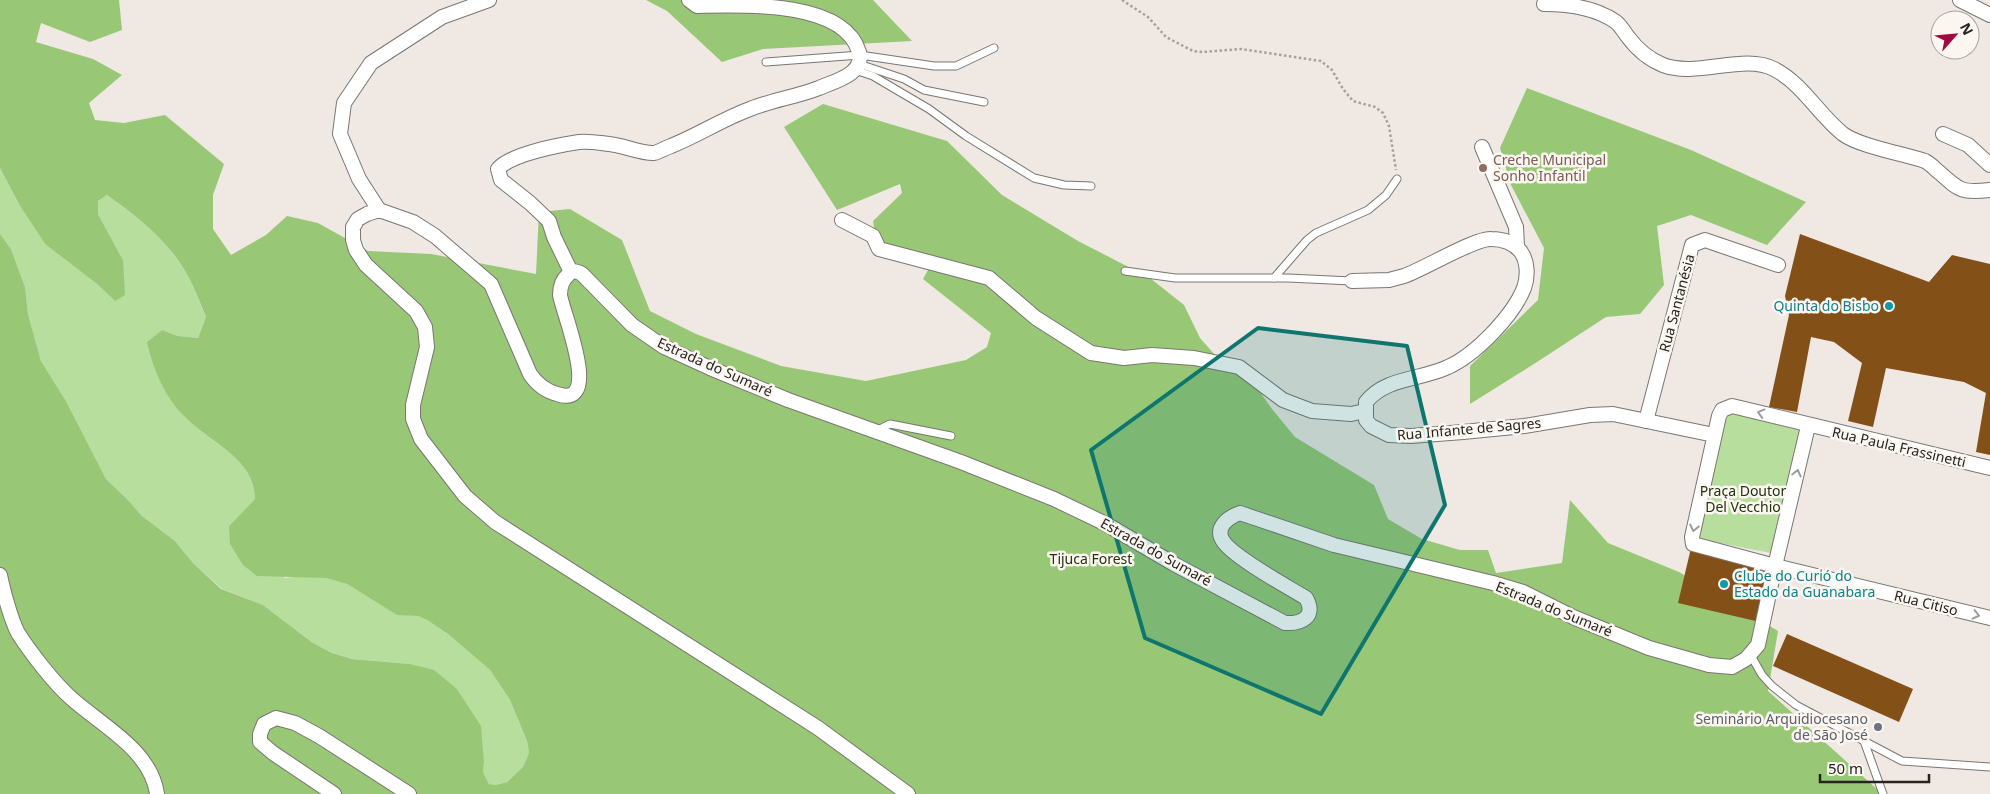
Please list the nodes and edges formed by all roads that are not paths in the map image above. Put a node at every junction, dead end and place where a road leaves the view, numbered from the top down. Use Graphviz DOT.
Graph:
graph roads {
  1 [pos="490,0"];
  2 [pos="689,0"];
  3 [pos="1960,0"];
  4 [pos="1544,4"];
  5 [pos="1990,15"];
  6 [pos="994,48"];
  7 [pos="766,62"];
  8 [pos="858,63"];
  9 [pos="984,102"];
  10 [pos="1943,134"];
  11 [pos="1482,147"];
  12 [pos="1990,165"];
  13 [pos="1397,179"];
  14 [pos="1091,186"];
  15 [pos="1990,190"];
  16 [pos="379,210"];
  17 [pos="842,220"];
  18 [pos="1517,246"];
  19 [pos="1778,265"];
  20 [pos="1125,271"];
  21 [pos="571,272"];
  22 [pos="1274,278"];
  23 [pos="1352,281"];
  24 [pos="1365,411"];
  25 [pos="1646,421"];
  26 [pos="1808,426"];
  27 [pos="876,431"];
  28 [pos="1714,435"];
  29 [pos="951,436"];
  30 [pos="1990,468"];
  31 [pos="1776,566"];
  32 [pos="0,575"];
  33 [pos="1990,618"];
  34 [pos="1750,654"];
  35 [pos="1864,741"];
  36 [pos="1990,766"];
  37 [pos="158,794"];
  38 [pos="334,794"];
  39 [pos="409,794"];
  40 [pos="908,794"];
  41 [pos="1883,794"];
  1 -- 16 [label="street"];
  2 -- 8 [label="street"];
  3 -- 5 [label="street"];
  4 -- 15 [label="street"];
  6 -- 8 [label="lane"];
  7 -- 8 [label="lane"];
  8 -- 9 [label="lane"];
  8 -- 14 [label="lane"];
  8 -- 21 [label="street"];
  10 -- 12 [label="street"];
  11 -- 18 [label="street"];
  13 -- 22 [label="lane"];
  16 -- 21 [label="street"];
  16 -- 40 [label="street"];
  17 -- 24 [label="street"];
  18 -- 23 [label="street"];
  18 -- 24 [label="street"];
  19 -- 25 [label="street, Rua Santanésia"];
  20 -- 22 [label="lane"];
  21 -- 27 [label="street, Estrada do Sumaré"];
  22 -- 23 [label="lane"];
  24 -- 25 [label="street, Rua Infante de Sagres"];
  25 -- 28 [label="street, Rua Infante de Sagres"];
  26 -- 28 [label="street, one-way"];
  26 -- 30 [label="street, Rua Paula Frassinetti"];
  31 -- 26 [label="street, one-way"];
  27 -- 29 [label="lane"];
  27 -- 34 [label="street, Estrada do Sumaré"];
  28 -- 31 [label="street, one-way"];
  31 -- 33 [label="street, Rua Citiso, one-way"];
  31 -- 34 [label="street"];
  32 -- 37 [label="street"];
  34 -- 35 [label="lane"];
  35 -- 36 [label="lane"];
  35 -- 41 [label="lane"];
  38 -- 39 [label="street"];
}
